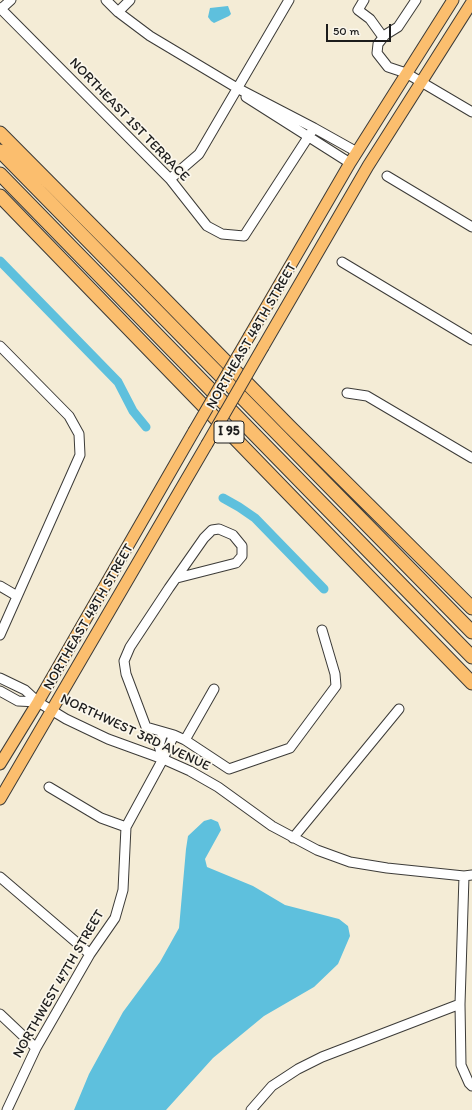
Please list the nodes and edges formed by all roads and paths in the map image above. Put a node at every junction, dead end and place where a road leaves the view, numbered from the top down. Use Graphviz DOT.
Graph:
graph roads {
  1 [pos="11,0"];
  2 [pos="106,0"];
  3 [pos="130,0"];
  4 [pos="289,0"];
  5 [pos="364,0"];
  6 [pos="416,0"];
  7 [pos="453,0"];
  8 [pos="472,2"];
  9 [pos="1,8"];
  10 [pos="118,12"];
  11 [pos="383,37"];
  12 [pos="406,73"];
  13 [pos="420,82"];
  14 [pos="237,88"];
  15 [pos="472,112"];
  16 [pos="314,128"];
  17 [pos="0,133"];
  18 [pos="308,137"];
  19 [pos="0,151"];
  20 [pos="357,152"];
  21 [pos="350,163"];
  22 [pos="0,174"];
  23 [pos="387,176"];
  24 [pos="170,179"];
  25 [pos="0,196"];
  26 [pos="472,227"];
  27 [pos="342,262"];
  28 [pos="472,340"];
  29 [pos="0,346"];
  30 [pos="347,393"];
  31 [pos="472,458"];
  32 [pos="177,578"];
  33 [pos="0,586"];
  34 [pos="17,596"];
  35 [pos="472,608"];
  36 [pos="322,630"];
  37 [pos="472,632"];
  38 [pos="0,635"];
  39 [pos="472,657"];
  40 [pos="457,668"];
  41 [pos="472,677"];
  42 [pos="0,678"];
  43 [pos="472,683"];
  44 [pos="214,689"];
  45 [pos="0,691"];
  46 [pos="38,702"];
  47 [pos="399,709"];
  48 [pos="52,711"];
  49 [pos="163,732"];
  50 [pos="174,735"];
  51 [pos="185,740"];
  52 [pos="163,759"];
  53 [pos="0,764"];
  54 [pos="49,787"];
  55 [pos="0,799"];
  56 [pos="126,827"];
  57 [pos="293,838"];
  58 [pos="468,876"];
  59 [pos="0,877"];
  60 [pos="90,954"];
  61 [pos="460,1004"];
  62 [pos="0,1014"];
  63 [pos="36,1048"];
  64 [pos="472,1086"];
  65 [pos="7,1110"];
  66 [pos="251,1110"];
  1 -- 9 [label="street"];
  2 -- 10 [label="street"];
  3 -- 10 [label="street"];
  4 -- 14 [label="street"];
  5 -- 11 [label="street"];
  6 -- 11 [label="street"];
  7 -- 12 [label="main road, NORTHEAST 48TH STREET"];
  8 -- 13 [label="main road, NORTHEAST 48TH STREET"];
  9 -- 24 [label="street, NORTHEAST 1ST TERRACE"];
  10 -- 14 [label="street"];
  11 -- 12 [label="street"];
  12 -- 13 [label="street"];
  12 -- 20 [label="main road, NORTHEAST 48TH STREET"];
  13 -- 15 [label="street"];
  13 -- 48 [label="main road, NORTHEAST 48TH STREET, bridge"];
  14 -- 16 [label="street"];
  14 -- 18 [label="street"];
  14 -- 24 [label="street"];
  16 -- 18 [label="street"];
  16 -- 20 [label="street"];
  17 -- 35 [label="highway"];
  18 -- 21 [label="street"];
  18 -- 24 [label="street, NORTHEAST 1ST TERRACE"];
  19 -- 37 [label="highway"];
  20 -- 21 [label="main road, NORTHEAST 48TH STREET"];
  21 -- 46 [label="main road, NORTHEAST 48TH STREET, bridge"];
  22 -- 39 [label="highway"];
  23 -- 26 [label="street"];
  25 -- 40 [label="highway, I 95"];
  27 -- 28 [label="street"];
  29 -- 34 [label="street"];
  30 -- 31 [label="street"];
  32 -- 32 [label="street"];
  32 -- 49 [label="street"];
  33 -- 34 [label="street"];
  34 -- 38 [label="street"];
  36 -- 51 [label="street"];
  40 -- 41 [label="highway"];
  40 -- 43 [label="highway, I 95"];
  42 -- 46 [label="street, NORTHWEST 3RD AVENUE"];
  44 -- 51 [label="street"];
  45 -- 46 [label="street"];
  46 -- 48 [label="street, NORTHWEST 3RD AVENUE"];
  46 -- 53 [label="main road, NORTHEAST 48TH STREET"];
  47 -- 57 [label="street"];
  48 -- 52 [label="street, NORTHWEST 3RD AVENUE"];
  48 -- 55 [label="main road, NORTHEAST 48TH STREET"];
  49 -- 50 [label="street"];
  49 -- 52 [label="street"];
  50 -- 51 [label="street"];
  50 -- 52 [label="street, NORTHWEST 47TH STREET"];
  52 -- 56 [label="street, NORTHWEST 47TH STREET"];
  52 -- 57 [label="street, NORTHWEST 3RD AVENUE"];
  54 -- 56 [label="street"];
  56 -- 60 [label="street, NORTHWEST 47TH STREET"];
  57 -- 58 [label="street, NORTHWEST 3RD AVENUE"];
  58 -- 61 [label="street"];
  59 -- 60 [label="street"];
  60 -- 63 [label="street, NORTHWEST 47TH STREET"];
  61 -- 64 [label="street"];
  61 -- 66 [label="street"];
  62 -- 63 [label="street"];
  63 -- 65 [label="street, NORTHWEST 47TH STREET"];
}
